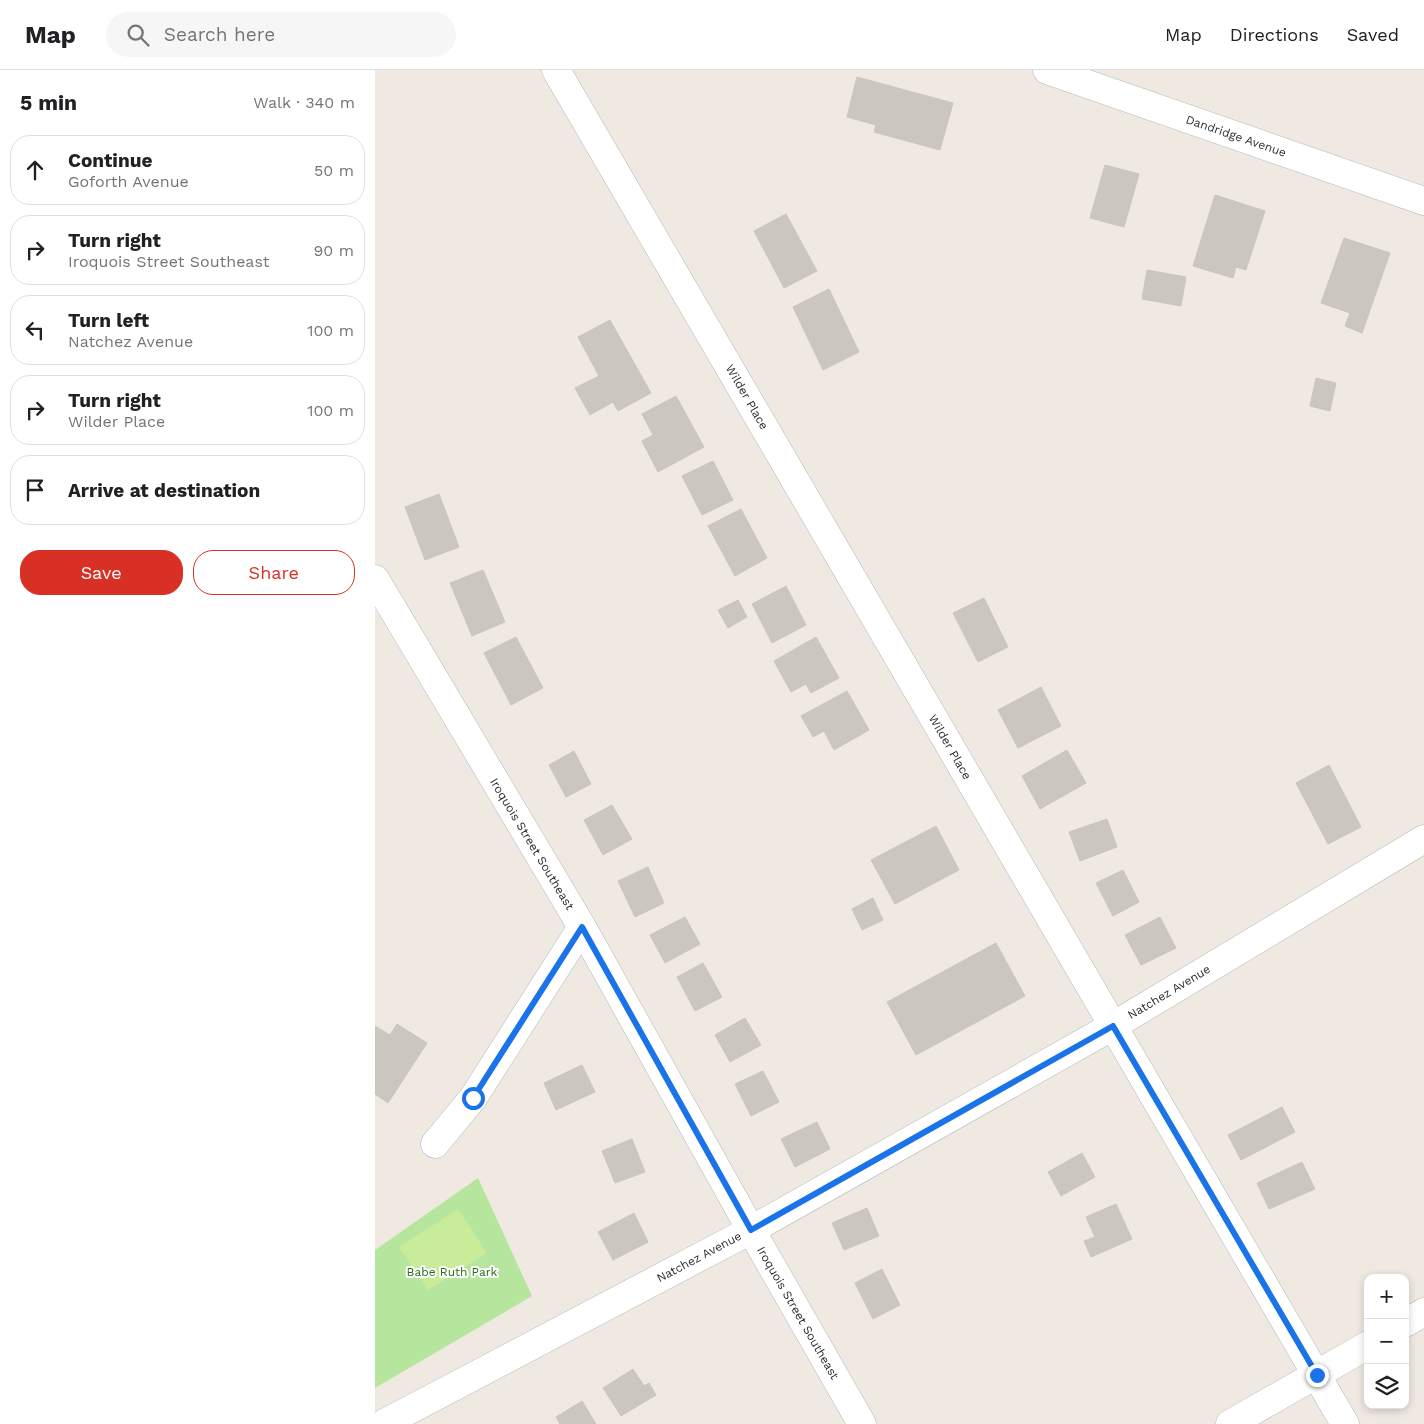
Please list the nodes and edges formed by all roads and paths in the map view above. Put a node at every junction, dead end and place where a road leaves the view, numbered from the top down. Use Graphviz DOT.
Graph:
graph roads {
  1 [pos="556,70"];
  2 [pos="1047,70"];
  3 [pos="1424,202"];
  4 [pos="375,579"];
  5 [pos="1424,839"];
  6 [pos="582,927"];
  7 [pos="1113,1026"];
  8 [pos="435,1144"];
  9 [pos="751,1230"];
  10 [pos="1424,1312"];
  11 [pos="1409,1321"];
  12 [pos="1364,1347"];
  13 [pos="1317,1375"];
  14 [pos="383,1424"];
  15 [pos="862,1424"];
  16 [pos="1231,1424"];
  17 [pos="1345,1424"];
  1 -- 7 [label="street, Wilder Place"];
  2 -- 3 [label="street, Dandridge Avenue"];
  4 -- 6 [label="street, Iroquois Street Southeast"];
  5 -- 7 [label="street, Natchez Avenue"];
  6 -- 8 [label="street"];
  6 -- 9 [label="street, Iroquois Street Southeast"];
  7 -- 9 [label="street, Natchez Avenue"];
  7 -- 13 [label="street, Wilder Place"];
  9 -- 14 [label="street, Natchez Avenue"];
  9 -- 15 [label="street, Iroquois Street Southeast"];
  10 -- 11 [label="street"];
  12 -- 13 [label="street"];
  13 -- 16 [label="street"];
  13 -- 17 [label="street, Wilder Place"];
}
